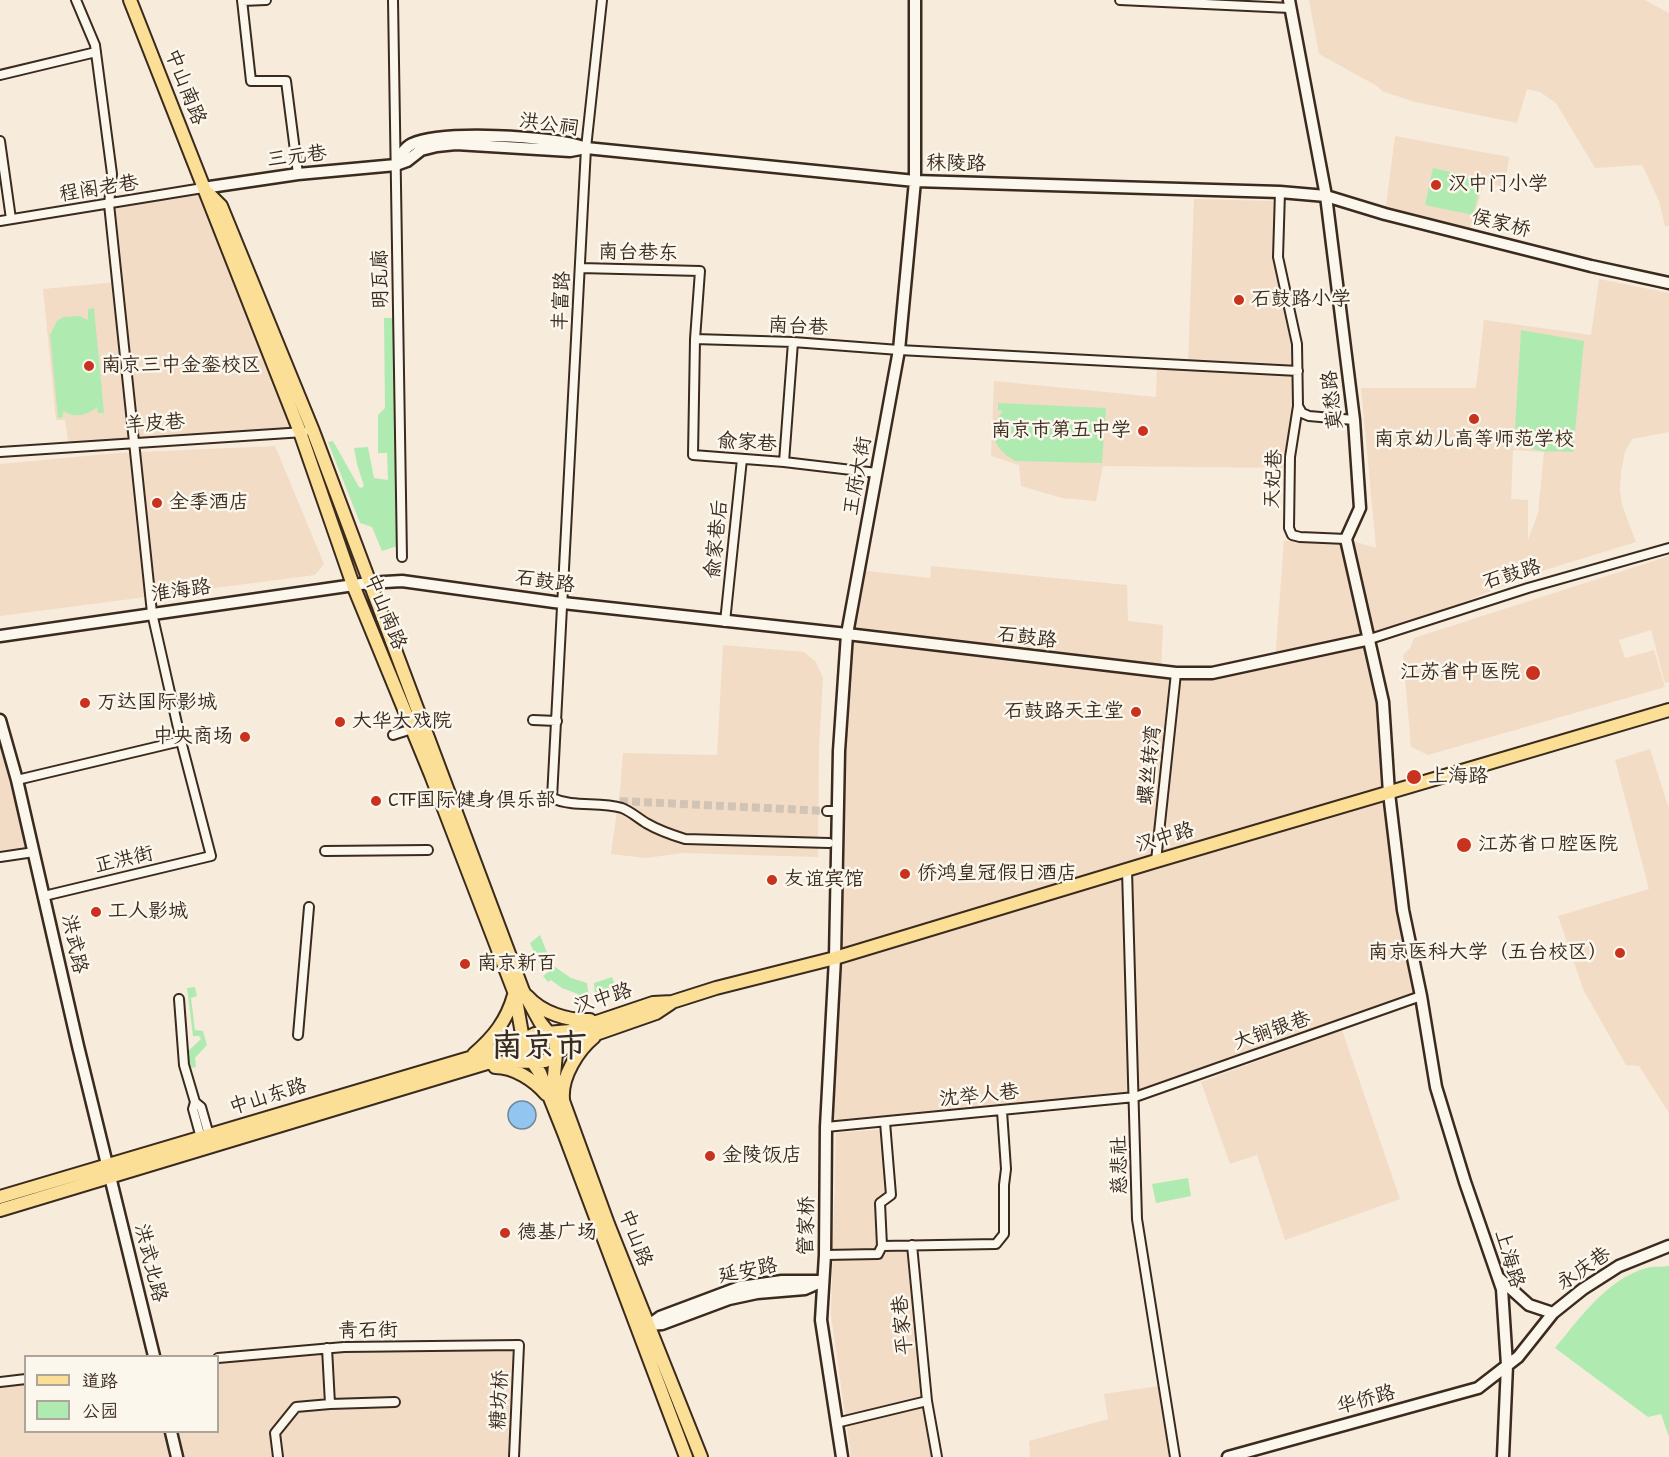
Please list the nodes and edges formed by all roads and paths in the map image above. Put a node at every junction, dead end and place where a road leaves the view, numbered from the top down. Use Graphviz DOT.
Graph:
graph roads {
  1 [pos="76,0"];
  2 [pos="130,0"];
  3 [pos="266,0"];
  4 [pos="393,0"];
  5 [pos="602,0"];
  6 [pos="915,0"];
  7 [pos="1120,0"];
  8 [pos="242,1"];
  9 [pos="1289,4"];
  10 [pos="96,52"];
  11 [pos="0,75"];
  12 [pos="0,141"];
  13 [pos="586,148"];
  14 [pos="396,165"];
  15 [pos="298,174"];
  16 [pos="915,181"];
  17 [pos="203,188"];
  18 [pos="1280,192"];
  19 [pos="1326,196"];
  20 [pos="109,204"];
  21 [pos="11,219"];
  22 [pos="0,221"];
  23 [pos="580,268"];
  24 [pos="1669,283"];
  25 [pos="695,339"];
  26 [pos="793,342"];
  27 [pos="899,350"];
  28 [pos="1298,371"];
  29 [pos="1298,406"];
  30 [pos="1354,420"];
  31 [pos="306,432"];
  32 [pos="133,442"];
  33 [pos="0,452"];
  34 [pos="742,459"];
  35 [pos="784,462"];
  36 [pos="878,473"];
  37 [pos="1346,539"];
  38 [pos="1669,548"];
  39 [pos="402,557"];
  40 [pos="368,583"];
  41 [pos="353,585"];
  42 [pos="564,603"];
  43 [pos="152,613"];
  44 [pos="725,622"];
  45 [pos="847,634"];
  46 [pos="0,636"];
  47 [pos="1370,639"];
  48 [pos="1176,674"];
  49 [pos="1669,710"];
  50 [pos="0,720"];
  51 [pos="533,720"];
  52 [pos="557,722"];
  53 [pos="412,729"];
  54 [pos="393,735"];
  55 [pos="182,741"];
  56 [pos="17,780"];
  57 [pos="1389,793"];
  58 [pos="829,843"];
  59 [pos="428,850"];
  60 [pos="325,851"];
  61 [pos="34,852"];
  62 [pos="0,856"];
  63 [pos="1156,861"];
  64 [pos="1127,870"];
  65 [pos="44,896"];
  66 [pos="309,907"];
  67 [pos="835,958"];
  68 [pos="519,992"];
  69 [pos="1421,996"];
  70 [pos="179,999"];
  71 [pos="603,1026"];
  72 [pos="547,1032"];
  73 [pos="298,1035"];
  74 [pos="526,1051"];
  75 [pos="556,1053"];
  76 [pos="545,1061"];
  77 [pos="471,1063"];
  78 [pos="1135,1097"];
  79 [pos="558,1102"];
  80 [pos="1002,1111"];
  81 [pos="885,1122"];
  82 [pos="826,1127"];
  83 [pos="205,1136"];
  84 [pos="109,1171"];
  85 [pos="0,1197"];
  86 [pos="0,1210"];
  87 [pos="912,1245"];
  88 [pos="882,1246"];
  89 [pos="1669,1246"];
  90 [pos="825,1255"];
  91 [pos="1498,1278"];
  92 [pos="823,1281"];
  93 [pos="1553,1313"];
  94 [pos="649,1325"];
  95 [pos="519,1345"];
  96 [pos="327,1348"];
  97 [pos="154,1355"];
  98 [pos="219,1358"];
  99 [pos="1507,1365"];
  100 [pos="24,1379"];
  101 [pos="0,1382"];
  102 [pos="927,1401"];
  103 [pos="395,1402"];
  104 [pos="330,1404"];
  105 [pos="836,1423"];
  106 [pos="171,1433"];
  107 [pos="177,1457"];
  108 [pos="278,1457"];
  109 [pos="514,1457"];
  110 [pos="686,1457"];
  111 [pos="701,1457"];
  112 [pos="842,1457"];
  113 [pos="937,1457"];
  114 [pos="1175,1457"];
  115 [pos="1227,1457"];
  116 [pos="1503,1457"];
  1 -- 10 [label="street"];
  2 -- 17 [label="main road, 中山南路"];
  3 -- 8 [label="street"];
  4 -- 14 [label="street, 明瓦廊"];
  5 -- 13 [label="street, 丰富路"];
  6 -- 16 [label="street, 王府大街"];
  7 -- 9 [label="street"];
  8 -- 15 [label="street"];
  9 -- 19 [label="street, 莫愁路"];
  10 -- 11 [label="street"];
  10 -- 20 [label="street"];
  12 -- 21 [label="street"];
  13 -- 14 [label="street, 洪公祠"];
  13 -- 16 [label="street, 秣陵路"];
  13 -- 23 [label="street, 丰富路"];
  14 -- 15 [label="street, 三元巷"];
  14 -- 39 [label="street, 明瓦廊"];
  15 -- 17 [label="street, 三元巷"];
  16 -- 18 [label="street, 秣陵路"];
  16 -- 27 [label="street, 王府大街"];
  17 -- 20 [label="street, 程阁老巷"];
  17 -- 31 [label="main road, 中山南路"];
  18 -- 19 [label="street, 秣陵路"];
  18 -- 28 [label="street"];
  19 -- 24 [label="street, 侯家桥"];
  19 -- 30 [label="street, 莫愁路"];
  20 -- 21 [label="street, 程阁老巷"];
  20 -- 32 [label="street"];
  21 -- 22 [label="street, 程阁老巷"];
  23 -- 25 [label="street, 南台巷东"];
  23 -- 42 [label="street, 丰富路"];
  25 -- 26 [label="street, 南台巷"];
  25 -- 34 [label="street, 俞家巷"];
  26 -- 27 [label="street, 南台巷"];
  26 -- 35 [label="street"];
  27 -- 28 [label="street, 南台巷"];
  27 -- 36 [label="street, 王府大街"];
  28 -- 29 [label="street"];
  29 -- 30 [label="street"];
  29 -- 37 [label="street, 天妃巷"];
  30 -- 37 [label="street, 莫愁路"];
  31 -- 32 [label="street, 羊皮巷"];
  31 -- 40 [label="main road, 中山南路"];
  31 -- 41 [label="main road, 中山南路"];
  32 -- 33 [label="street, 羊皮巷"];
  32 -- 43 [label="street"];
  34 -- 35 [label="street, 俞家巷"];
  34 -- 44 [label="street, 俞家巷后"];
  35 -- 36 [label="street, 俞家巷"];
  36 -- 45 [label="street, 王府大街"];
  37 -- 47 [label="street"];
  38 -- 47 [label="street, 石鼓路"];
  40 -- 41 [label="street, 淮海路"];
  40 -- 42 [label="street, 石鼓路"];
  40 -- 68 [label="main road, 中山南路"];
  41 -- 43 [label="street, 淮海路"];
  41 -- 53 [label="main road, 中山南路"];
  42 -- 44 [label="street, 石鼓路"];
  42 -- 52 [label="street, 丰富路"];
  43 -- 46 [label="street, 淮海路"];
  43 -- 55 [label="street"];
  44 -- 45 [label="street, 石鼓路"];
  45 -- 48 [label="street, 石鼓路"];
  45 -- 67 [label="street, 王府大街"];
  47 -- 48 [label="street, 石鼓路"];
  47 -- 57 [label="street"];
  48 -- 63 [label="street, 螺丝转湾"];
  49 -- 57 [label="main road, 汉中路"];
  50 -- 56 [label="street, 洪武路"];
  51 -- 52 [label="street"];
  52 -- 58 [label="street, 丰富路"];
  53 -- 54 [label="street"];
  53 -- 68 [label="main road, 中山南路"];
  55 -- 56 [label="street"];
  55 -- 65 [label="street, 正洪街"];
  56 -- 61 [label="street, 洪武路"];
  57 -- 63 [label="main road, 汉中路"];
  57 -- 69 [label="street, 上海路"];
  59 -- 60 [label="street"];
  61 -- 62 [label="street"];
  61 -- 65 [label="street, 洪武路"];
  63 -- 64 [label="main road, 汉中路"];
  64 -- 67 [label="main road, 汉中路"];
  64 -- 78 [label="street, 慈悲社"];
  65 -- 84 [label="street, 洪武路"];
  66 -- 73 [label="street"];
  67 -- 71 [label="main road, 汉中路"];
  67 -- 82 [label="street, 管家桥"];
  68 -- 71 [label="main road"];
  68 -- 72 [label="main road, 中山南路"];
  68 -- 74 [label="main road, 中山南路"];
  68 -- 77 [label="main road"];
  69 -- 78 [label="street, 大锏银巷"];
  69 -- 91 [label="street, 上海路"];
  70 -- 83 [label="street"];
  71 -- 72 [label="main road, 汉中路"];
  71 -- 75 [label="main road, 汉中路"];
  71 -- 79 [label="main road"];
  72 -- 74 [label="main road, 中山东路"];
  72 -- 75 [label="main road, 中山路"];
  74 -- 76 [label="main road, 中山东路"];
  74 -- 77 [label="main road, 中山东路"];
  74 -- 77 [label="main road, 中山东路"];
  74 -- 79 [label="main road, 中山路"];
  75 -- 76 [label="main road, 汉中路"];
  75 -- 79 [label="main road, 中山路"];
  77 -- 79 [label="main road"];
  77 -- 83 [label="main road, 中山东路"];
  77 -- 84 [label="main road, 中山东路"];
  78 -- 80 [label="street, 沈举人巷"];
  78 -- 114 [label="street, 慈悲社"];
  79 -- 94 [label="main road, 中山路"];
  79 -- 110 [label="main road, 中山路"];
  80 -- 81 [label="street, 沈举人巷"];
  80 -- 87 [label="street"];
  81 -- 82 [label="street, 沈举人巷"];
  81 -- 88 [label="street"];
  82 -- 90 [label="street, 管家桥"];
  83 -- 84 [label="main road, 中山东路"];
  84 -- 85 [label="main road, 中山东路"];
  84 -- 86 [label="main road, 中山东路"];
  84 -- 97 [label="street, 洪武北路"];
  87 -- 88 [label="street"];
  87 -- 102 [label="street, 平家巷"];
  88 -- 90 [label="street"];
  89 -- 93 [label="street, 永庆巷"];
  90 -- 92 [label="street, 管家桥"];
  91 -- 93 [label="street"];
  91 -- 99 [label="street, 上海路"];
  92 -- 94 [label="street, 延安路"];
  92 -- 105 [label="street, 管家桥"];
  93 -- 99 [label="street, 永庆巷"];
  94 -- 111 [label="main road, 中山路"];
  95 -- 98 [label="street, 青石街"];
  95 -- 109 [label="street, 糖坊桥"];
  96 -- 104 [label="street"];
  99 -- 115 [label="street, 华侨路"];
  99 -- 116 [label="street, 上海路"];
  100 -- 101 [label="street"];
  102 -- 105 [label="street"];
  102 -- 113 [label="street, 平家巷"];
  103 -- 104 [label="street"];
  104 -- 108 [label="street"];
  105 -- 112 [label="street, 管家桥"];
  106 -- 107 [label="street"];
}
